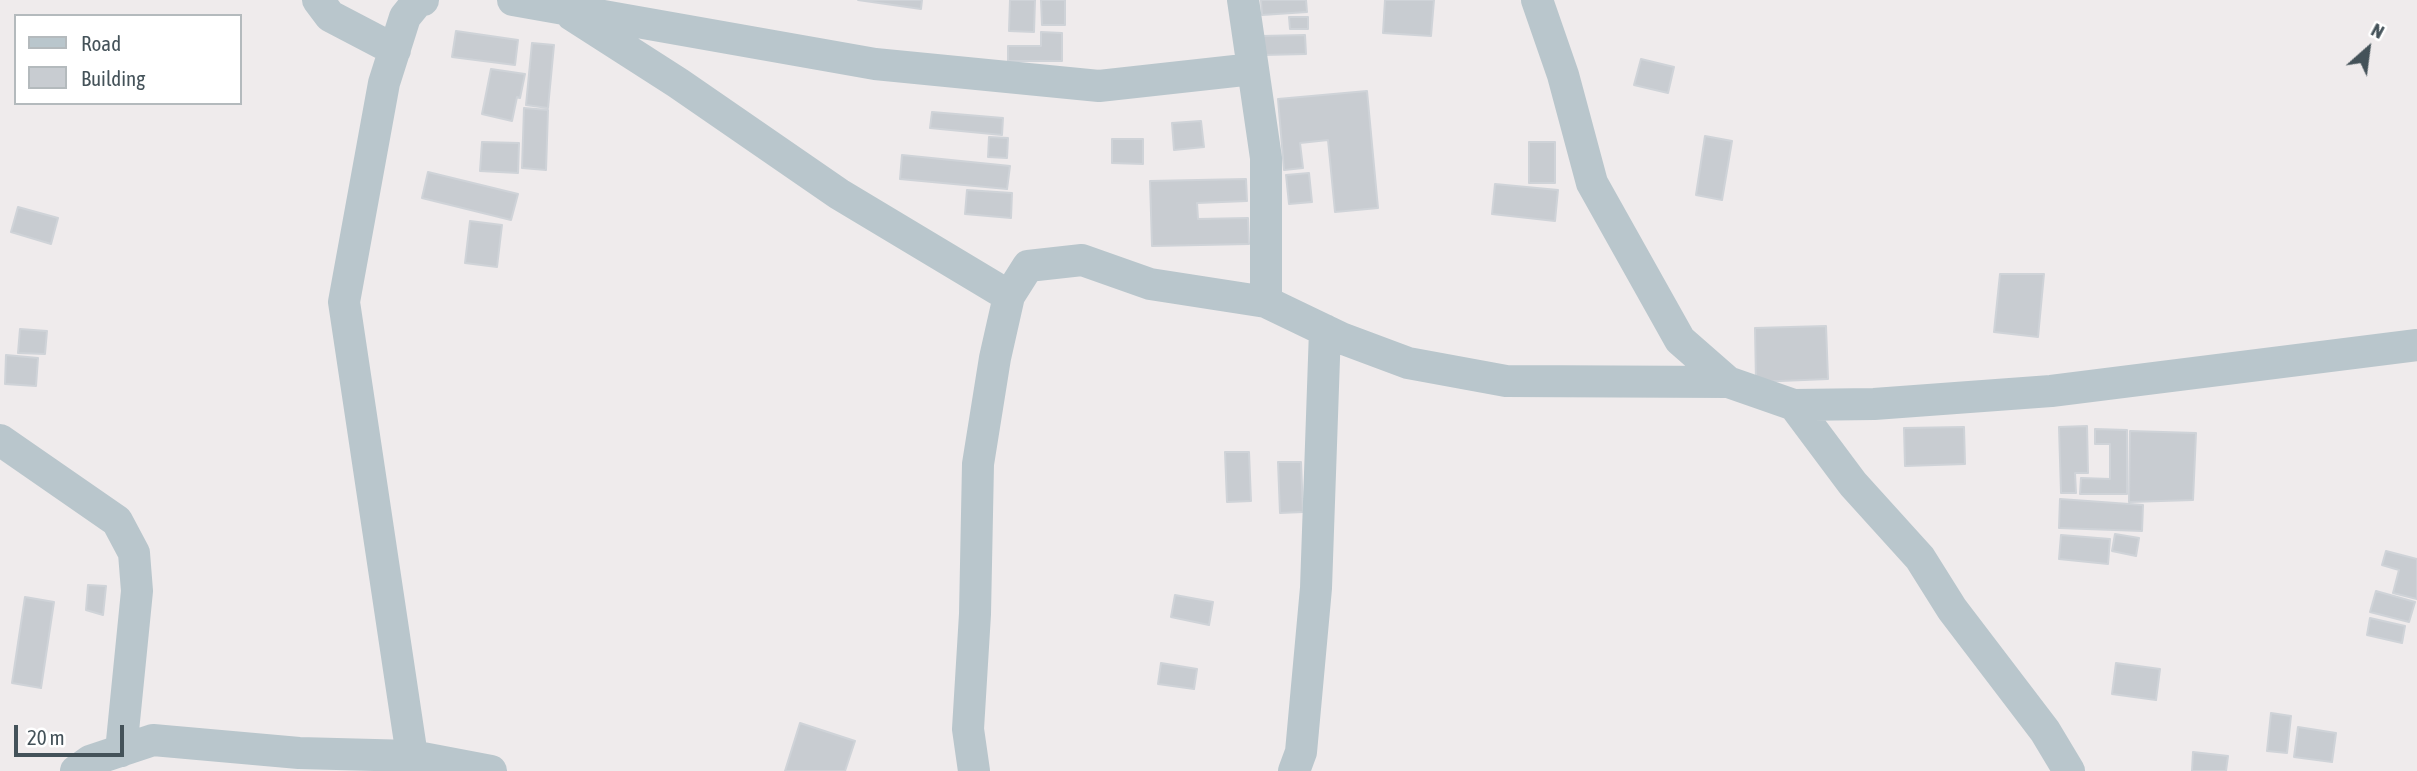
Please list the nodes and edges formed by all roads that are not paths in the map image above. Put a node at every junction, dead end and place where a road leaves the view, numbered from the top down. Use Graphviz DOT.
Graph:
graph roads {
  1 [pos="318,0"];
  2 [pos="420,0"];
  3 [pos="513,0"];
  4 [pos="1243,0"];
  5 [pos="1537,0"];
  6 [pos="559,7"];
  7 [pos="395,50"];
  8 [pos="1253,69"];
  9 [pos="1009,296"];
  10 [pos="1266,302"];
  11 [pos="1325,330"];
  12 [pos="2417,345"];
  13 [pos="1728,382"];
  14 [pos="1794,405"];
  15 [pos="0,440"];
  16 [pos="121,751"];
  17 [pos="412,756"];
  18 [pos="76,771"];
  19 [pos="491,771"];
  20 [pos="974,771"];
  21 [pos="1294,771"];
  22 [pos="2069,771"];
  1 -- 7 [label="street"];
  2 -- 7 [label="street"];
  3 -- 6 [label="street"];
  4 -- 8 [label="street"];
  5 -- 13 [label="street"];
  6 -- 8 [label="street"];
  6 -- 9 [label="street"];
  7 -- 17 [label="street"];
  8 -- 10 [label="street"];
  9 -- 10 [label="street"];
  9 -- 20 [label="street"];
  10 -- 11 [label="street"];
  11 -- 13 [label="street"];
  11 -- 21 [label="street"];
  12 -- 14 [label="street"];
  13 -- 14 [label="street"];
  14 -- 22 [label="street"];
  15 -- 16 [label="street"];
  16 -- 17 [label="street"];
  16 -- 18 [label="street"];
  17 -- 19 [label="street"];
}
